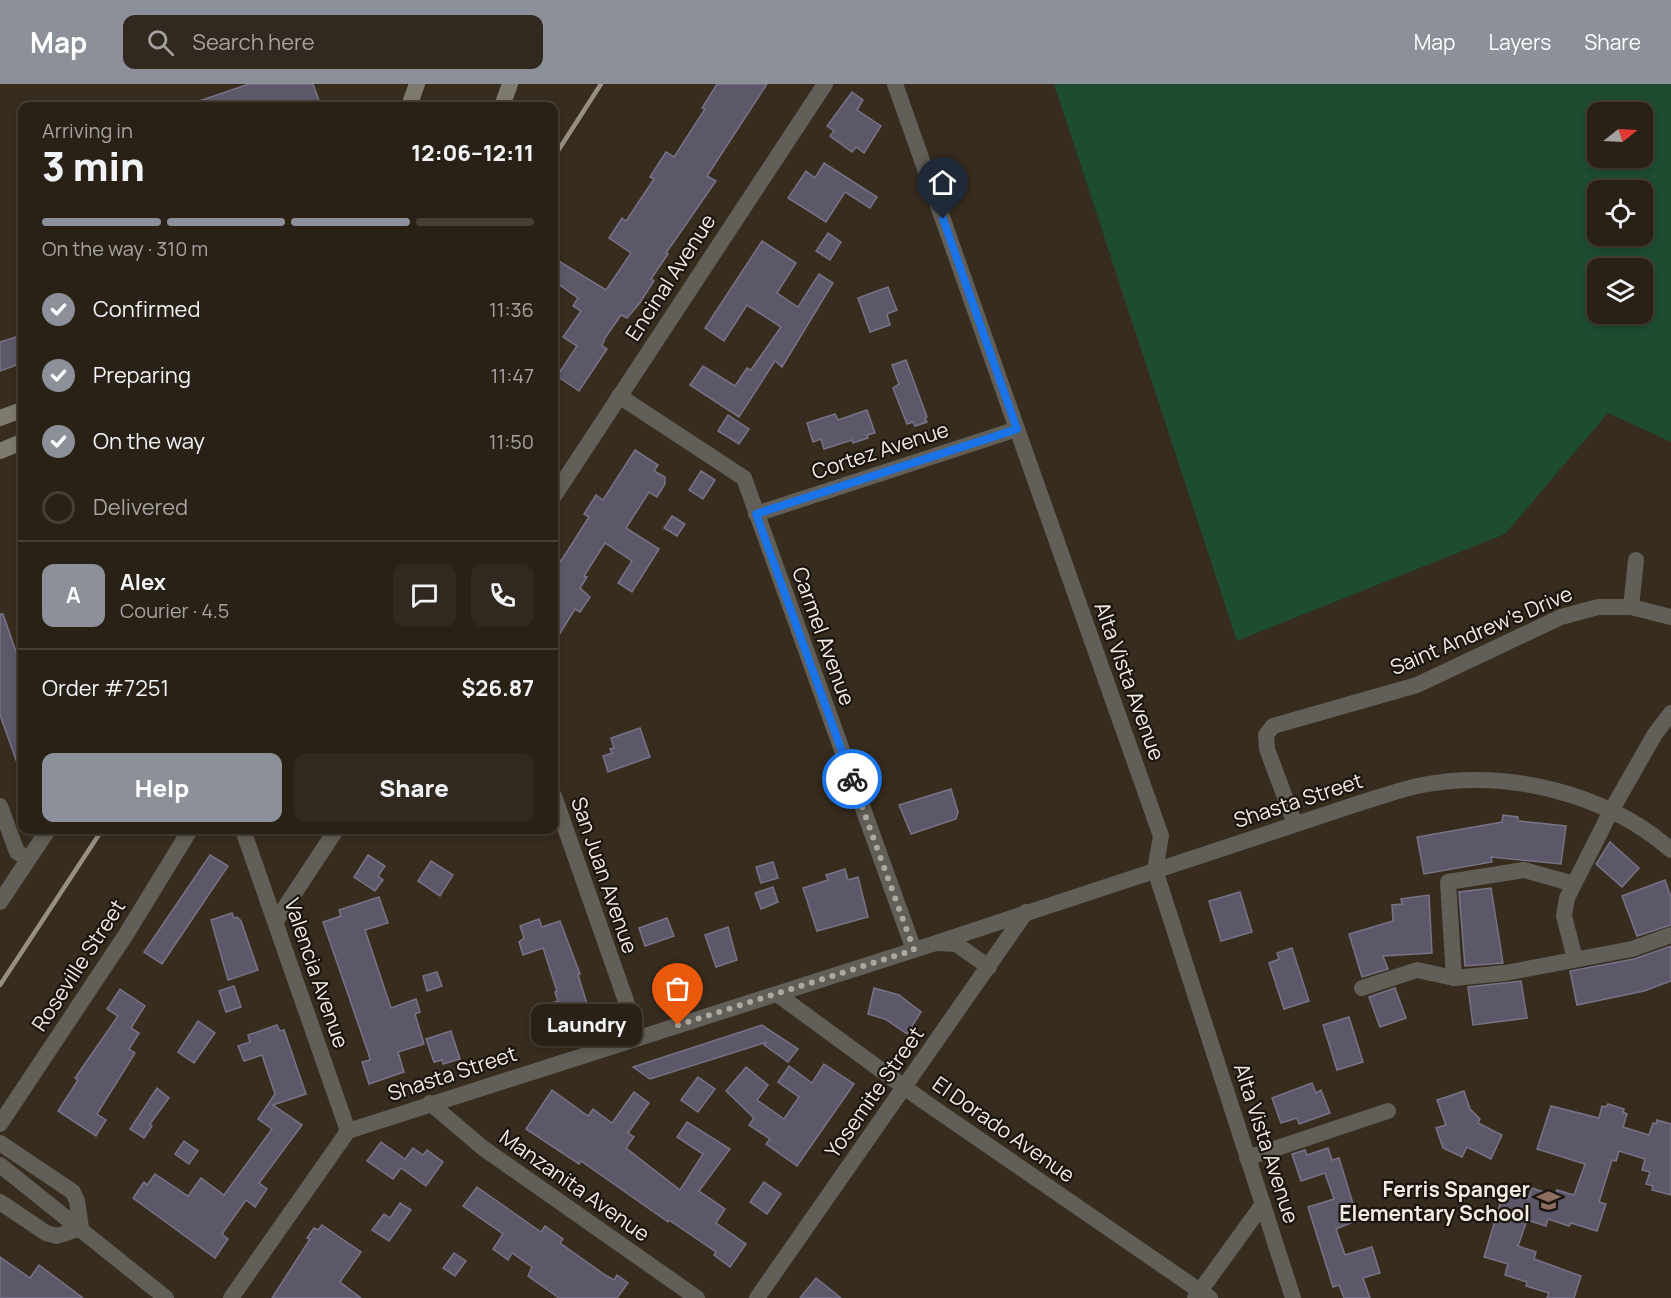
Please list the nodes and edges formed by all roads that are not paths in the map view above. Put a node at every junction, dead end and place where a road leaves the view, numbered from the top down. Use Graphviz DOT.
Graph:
graph roads {
  1 [pos="417,84"];
  2 [pos="495,84"];
  3 [pos="510,84"];
  4 [pos="825,84"];
  5 [pos="895,84"];
  6 [pos="410,102"];
  7 [pos="501,102"];
  8 [pos="503,102"];
  9 [pos="618,396"];
  10 [pos="18,411"];
  11 [pos="0,418"];
  12 [pos="1017,429"];
  13 [pos="18,444"];
  14 [pos="0,451"];
  15 [pos="558,490"];
  16 [pos="756,514"];
  17 [pos="1636,560"];
  18 [pos="1631,607"];
  19 [pos="1671,616"];
  20 [pos="1671,713"];
  21 [pos="0,806"];
  22 [pos="558,807"];
  23 [pos="1611,811"];
  24 [pos="1295,824"];
  25 [pos="45,834"];
  26 [pos="188,834"];
  27 [pos="244,834"];
  28 [pos="333,834"];
  29 [pos="1671,850"];
  30 [pos="28,859"];
  31 [pos="1155,870"];
  32 [pos="1574,884"];
  33 [pos="0,902"];
  34 [pos="1026,912"];
  35 [pos="276,921"];
  36 [pos="1671,935"];
  37 [pos="936,943"];
  38 [pos="914,950"];
  39 [pos="1575,959"];
  40 [pos="989,967"];
  41 [pos="1454,978"];
  42 [pos="1362,988"];
  43 [pos="777,994"];
  44 [pos="639,1038"];
  45 [pos="904,1088"];
  46 [pos="430,1103"];
  47 [pos="1388,1111"];
  48 [pos="0,1124"];
  49 [pos="348,1131"];
  50 [pos="0,1143"];
  51 [pos="1247,1158"];
  52 [pos="0,1165"];
  53 [pos="0,1202"];
  54 [pos="1263,1204"];
  55 [pos="81,1228"];
  56 [pos="1201,1296"];
  57 [pos="166,1298"];
  58 [pos="231,1298"];
  59 [pos="697,1298"];
  60 [pos="757,1298"];
  61 [pos="1293,1298"];
  1 -- 6 [label="main road"];
  2 -- 7 [label="main road"];
  3 -- 8 [label="main road"];
  4 -- 9 [label="street, Encinal Avenue"];
  5 -- 12 [label="street, Alta Vista Avenue"];
  9 -- 15 [label="street, Encinal Avenue"];
  9 -- 16 [label="street, Carmel Avenue"];
  10 -- 11 [label="main road"];
  12 -- 16 [label="street, Cortez Avenue"];
  12 -- 31 [label="street, Alta Vista Avenue"];
  13 -- 14 [label="main road"];
  16 -- 38 [label="street, Carmel Avenue"];
  17 -- 18 [label="street"];
  18 -- 19 [label="street, Saint Andrew's Drive"];
  18 -- 24 [label="street, Saint Andrew's Drive"];
  20 -- 23 [label="street"];
  21 -- 30 [label="street"];
  22 -- 44 [label="street, San Juan Avenue"];
  23 -- 24 [label="street, Shasta Street"];
  23 -- 29 [label="street, Shasta Street"];
  23 -- 32 [label="street"];
  24 -- 31 [label="street, Shasta Street"];
  25 -- 30 [label="street"];
  26 -- 48 [label="street, Roseville Street"];
  27 -- 35 [label="street, Valencia Avenue"];
  28 -- 35 [label="street"];
  30 -- 33 [label="street"];
  31 -- 34 [label="street, Shasta Street"];
  31 -- 51 [label="street, Alta Vista Avenue"];
  32 -- 39 [label="street"];
  32 -- 41 [label="street"];
  34 -- 37 [label="street, Shasta Street"];
  34 -- 40 [label="street, Yosemite Street"];
  35 -- 49 [label="street, Valencia Avenue"];
  36 -- 39 [label="street"];
  37 -- 38 [label="street, Shasta Street"];
  37 -- 40 [label="street"];
  38 -- 43 [label="street, Shasta Street"];
  39 -- 41 [label="street"];
  40 -- 45 [label="street, Yosemite Street"];
  41 -- 42 [label="street"];
  43 -- 44 [label="street, Shasta Street"];
  43 -- 45 [label="street, El Dorado Avenue"];
  44 -- 46 [label="street, Shasta Street"];
  45 -- 56 [label="street, El Dorado Avenue"];
  45 -- 60 [label="street, Yosemite Street"];
  46 -- 49 [label="street, Shasta Street"];
  46 -- 59 [label="street, Manzanita Avenue"];
  47 -- 51 [label="street"];
  49 -- 58 [label="street"];
  50 -- 55 [label="street"];
  51 -- 54 [label="street, Alta Vista Avenue"];
  52 -- 55 [label="street"];
  53 -- 55 [label="street"];
  54 -- 56 [label="street"];
  54 -- 61 [label="street, Alta Vista Avenue"];
  55 -- 57 [label="street"];
}
